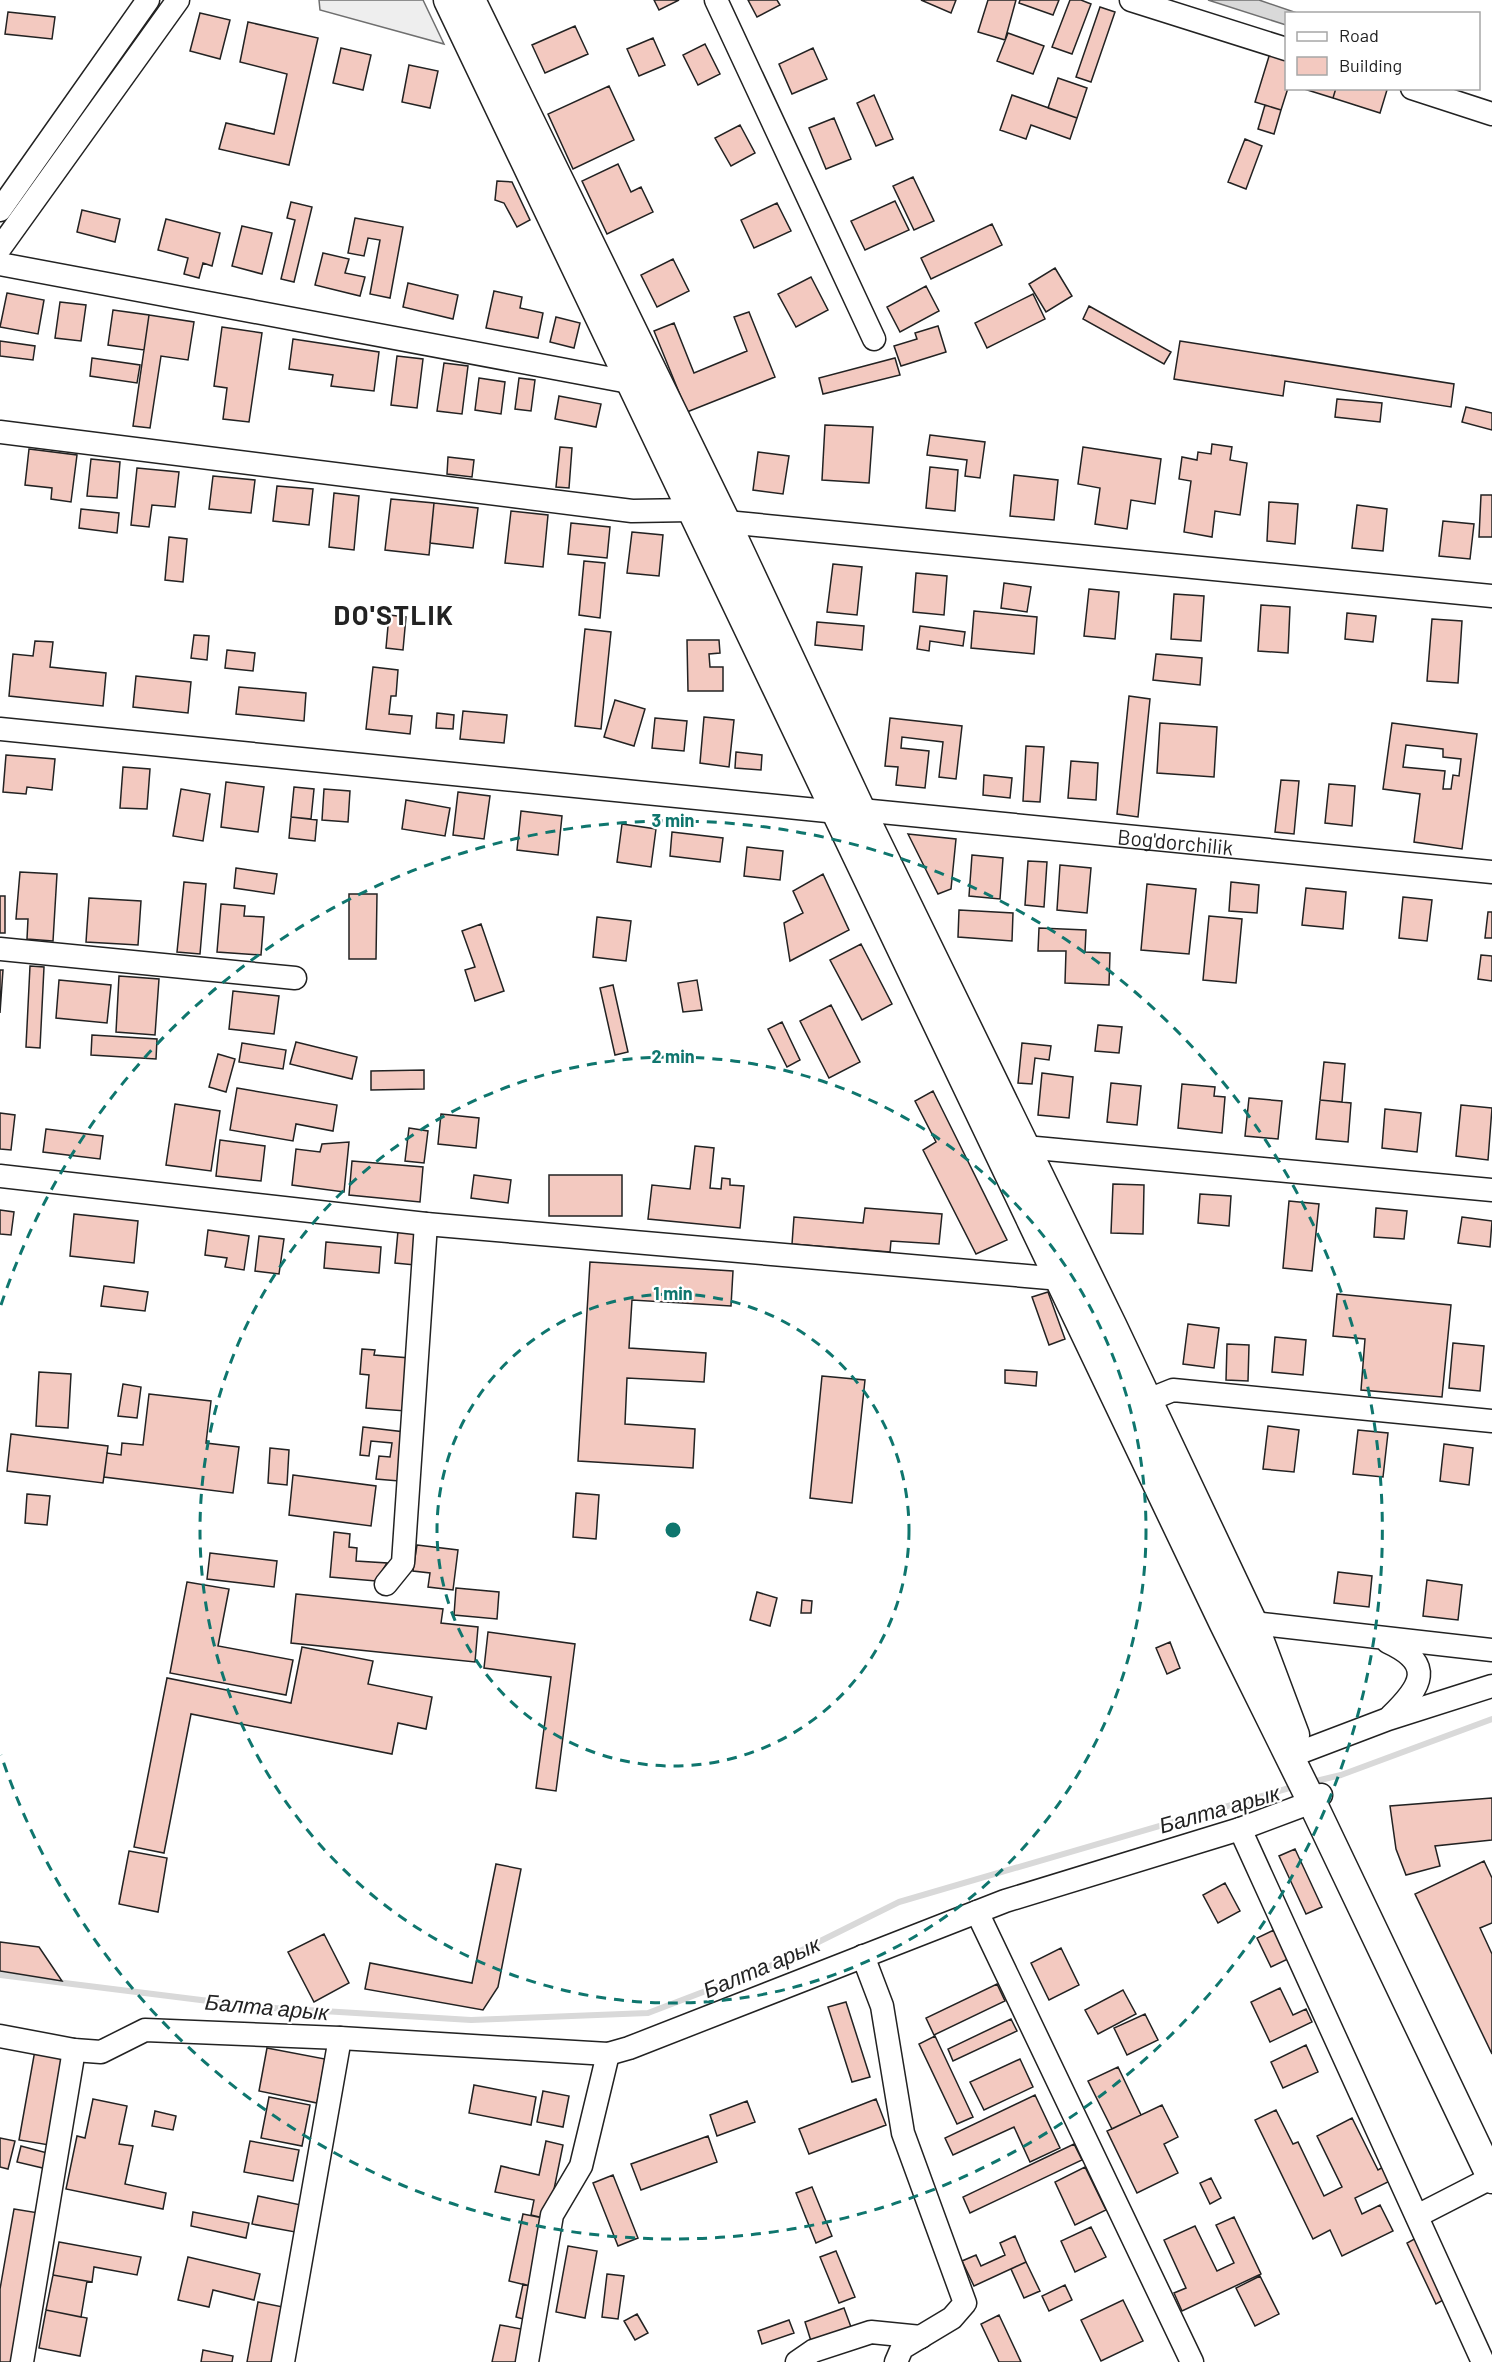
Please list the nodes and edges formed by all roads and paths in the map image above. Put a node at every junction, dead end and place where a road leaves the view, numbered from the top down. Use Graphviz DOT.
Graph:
graph roads {
  1 [pos="148,0"];
  2 [pos="178,0"];
  3 [pos="448,0"];
  4 [pos="471,0"];
  5 [pos="716,0"];
  6 [pos="1131,0"];
  7 [pos="1285,48"];
  8 [pos="1418,90"];
  9 [pos="1492,114"];
  10 [pos="0,209"];
  11 [pos="0,248"];
  12 [pos="0,264"];
  13 [pos="874,339"];
  14 [pos="629,382"];
  15 [pos="0,432"];
  16 [pos="691,510"];
  17 [pos="726,522"];
  18 [pos="1492,596"];
  19 [pos="0,729"];
  20 [pos="849,811"];
  21 [pos="1492,872"];
  22 [pos="0,949"];
  23 [pos="294,978"];
  24 [pos="1025,1147"];
  25 [pos="0,1176"];
  26 [pos="1492,1190"];
  27 [pos="426,1224"];
  28 [pos="1061,1279"];
  29 [pos="1148,1400"];
  30 [pos="1492,1421"];
  31 [pos="386,1584"];
  32 [pos="1253,1623"];
  33 [pos="1224,1624"];
  34 [pos="1378,1638"];
  35 [pos="1492,1650"];
  36 [pos="1492,1686"];
  37 [pos="1388,1719"];
  38 [pos="1298,1761"];
  39 [pos="1317,1798"];
  40 [pos="1239,1829"];
  41 [pos="977,1912"];
  42 [pos="863,1956"];
  43 [pos="0,2036"];
  44 [pos="340,2038"];
  45 [pos="74,2050"];
  46 [pos="608,2054"];
  47 [pos="1492,2149"];
  48 [pos="1492,2179"];
  49 [pos="1417,2216"];
  50 [pos="921,2337"];
  51 [pos="22,2362"];
  52 [pos="283,2362"];
  53 [pos="527,2362"];
  54 [pos="797,2362"];
  55 [pos="896,2362"];
  56 [pos="1192,2362"];
  57 [pos="1483,2362"];
  1 -- 10 [label="street"];
  2 -- 11 [label="street"];
  3 -- 14 [label="main road"];
  4 -- 17 [label="main road"];
  5 -- 13 [label="street"];
  6 -- 7 [label="street"];
  8 -- 9 [label="street"];
  12 -- 14 [label="street"];
  14 -- 16 [label="main road"];
  15 -- 16 [label="street"];
  16 -- 20 [label="main road"];
  17 -- 18 [label="street"];
  17 -- 20 [label="main road"];
  19 -- 20 [label="street, Bog'dorchilik"];
  20 -- 21 [label="street, Bog'dorchilik"];
  20 -- 24 [label="main road"];
  20 -- 28 [label="main road"];
  22 -- 23 [label="street"];
  24 -- 26 [label="street"];
  24 -- 29 [label="main road"];
  25 -- 27 [label="street"];
  27 -- 28 [label="street"];
  27 -- 31 [label="street"];
  28 -- 33 [label="main road"];
  29 -- 30 [label="street"];
  29 -- 32 [label="main road"];
  32 -- 33 [label="street"];
  32 -- 34 [label="street"];
  32 -- 38 [label="main road"];
  33 -- 38 [label="main road"];
  34 -- 35 [label="street"];
  34 -- 37 [label="street"];
  36 -- 37 [label="street"];
  37 -- 38 [label="street"];
  38 -- 39 [label="main road"];
  39 -- 40 [label="street"];
  39 -- 47 [label="main road"];
  39 -- 48 [label="main road"];
  40 -- 41 [label="street"];
  40 -- 49 [label="street"];
  41 -- 42 [label="street"];
  41 -- 56 [label="street"];
  42 -- 46 [label="street"];
  42 -- 50 [label="street"];
  43 -- 45 [label="street"];
  44 -- 45 [label="street"];
  44 -- 46 [label="street"];
  44 -- 52 [label="street"];
  45 -- 51 [label="street"];
  46 -- 53 [label="street"];
  48 -- 49 [label="street"];
  49 -- 57 [label="street"];
  50 -- 54 [label="street"];
  50 -- 55 [label="street"];
}
